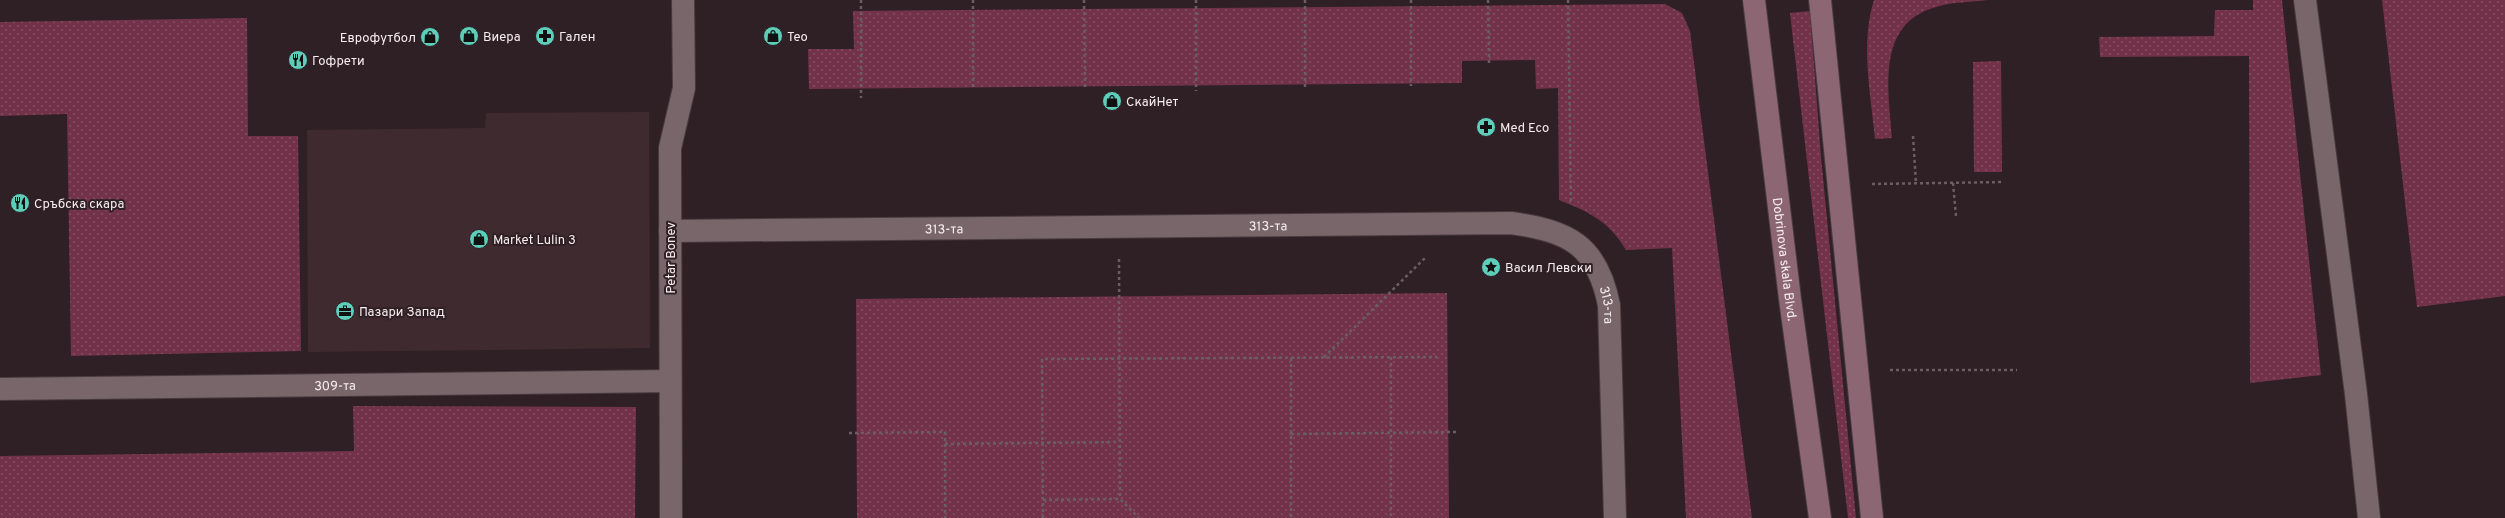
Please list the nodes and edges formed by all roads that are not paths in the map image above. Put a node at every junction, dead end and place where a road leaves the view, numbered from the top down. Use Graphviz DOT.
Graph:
graph roads {
  1 [pos="683,0"];
  2 [pos="1754,0"];
  3 [pos="1820,0"];
  4 [pos="2305,0"];
  5 [pos="670,231"];
  6 [pos="670,381"];
  7 [pos="0,389"];
  8 [pos="671,518"];
  9 [pos="1615,518"];
  10 [pos="1820,518"];
  11 [pos="1872,518"];
  12 [pos="2369,518"];
  1 -- 5 [label="street, Petar Bonev"];
  2 -- 10 [label="main road, Dobrinova skala Blvd."];
  3 -- 11 [label="main road"];
  4 -- 12 [label="street"];
  5 -- 6 [label="street, Petar Bonev"];
  5 -- 9 [label="street, 313-та"];
  6 -- 7 [label="street, 309-та"];
  6 -- 8 [label="street, Petar Bonev"];
}
